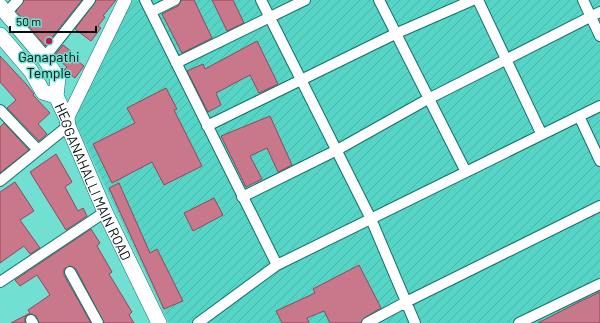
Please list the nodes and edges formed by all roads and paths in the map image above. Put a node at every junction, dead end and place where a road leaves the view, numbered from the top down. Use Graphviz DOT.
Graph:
graph roads {
  1 [pos="18,0"];
  2 [pos="90,0"];
  3 [pos="124,0"];
  4 [pos="145,0"];
  5 [pos="175,0"];
  6 [pos="261,0"];
  7 [pos="305,0"];
  8 [pos="379,0"];
  9 [pos="473,0"];
  10 [pos="478,0"];
  11 [pos="583,0"];
  12 [pos="3,9"];
  13 [pos="151,12"];
  14 [pos="595,14"];
  15 [pos="270,18"];
  16 [pos="395,34"];
  17 [pos="0,35"];
  18 [pos="600,36"];
  19 [pos="44,58"];
  20 [pos="506,59"];
  21 [pos="176,63"];
  22 [pos="302,80"];
  23 [pos="56,96"];
  24 [pos="428,99"];
  25 [pos="600,106"];
  26 [pos="0,110"];
  27 [pos="579,116"];
  28 [pos="68,123"];
  29 [pos="207,126"];
  30 [pos="541,133"];
  31 [pos="38,150"];
  32 [pos="337,150"];
  33 [pos="600,161"];
  34 [pos="466,172"];
  35 [pos="0,181"];
  36 [pos="242,197"];
  37 [pos="600,206"];
  38 [pos="105,212"];
  39 [pos="371,218"];
  40 [pos="277,265"];
  41 [pos="70,272"];
  42 [pos="0,282"];
  43 [pos="600,284"];
  44 [pos="406,302"];
  45 [pos="98,323"];
  46 [pos="159,323"];
  47 [pos="198,323"];
  48 [pos="367,323"];
  49 [pos="415,323"];
  50 [pos="519,323"];
  1 -- 12 [label="street"];
  2 -- 19 [label="street"];
  3 -- 28 [label="street"];
  4 -- 13 [label="street"];
  5 -- 13 [label="street"];
  6 -- 15 [label="street"];
  7 -- 15 [label="street"];
  8 -- 16 [label="street"];
  9 -- 16 [label="street"];
  10 -- 20 [label="street"];
  11 -- 14 [label="street"];
  12 -- 19 [label="main road, HEGGANAHALLI MAIN ROAD"];
  13 -- 21 [label="street"];
  14 -- 18 [label="street"];
  14 -- 20 [label="street"];
  15 -- 21 [label="street"];
  15 -- 22 [label="street"];
  16 -- 22 [label="street"];
  16 -- 24 [label="street"];
  17 -- 23 [label="main road"];
  19 -- 23 [label="main road, HEGGANAHALLI MAIN ROAD"];
  20 -- 24 [label="street"];
  20 -- 30 [label="street"];
  21 -- 29 [label="street"];
  22 -- 29 [label="street"];
  22 -- 32 [label="street"];
  23 -- 28 [label="main road, HEGGANAHALLI MAIN ROAD"];
  24 -- 32 [label="street"];
  24 -- 34 [label="street"];
  25 -- 27 [label="street"];
  26 -- 31 [label="street"];
  27 -- 30 [label="street"];
  27 -- 33 [label="street"];
  28 -- 31 [label="street"];
  28 -- 38 [label="main road, HEGGANAHALLI MAIN ROAD"];
  29 -- 36 [label="street"];
  30 -- 34 [label="street"];
  31 -- 35 [label="street"];
  32 -- 36 [label="street"];
  32 -- 39 [label="street"];
  34 -- 39 [label="street"];
  36 -- 40 [label="street"];
  37 -- 44 [label="street"];
  38 -- 42 [label="street"];
  38 -- 46 [label="main road, HEGGANAHALLI MAIN ROAD"];
  39 -- 40 [label="street"];
  39 -- 44 [label="street"];
  40 -- 47 [label="street"];
  41 -- 45 [label="street"];
  43 -- 50 [label="street"];
  44 -- 48 [label="street"];
  44 -- 49 [label="street"];
}
